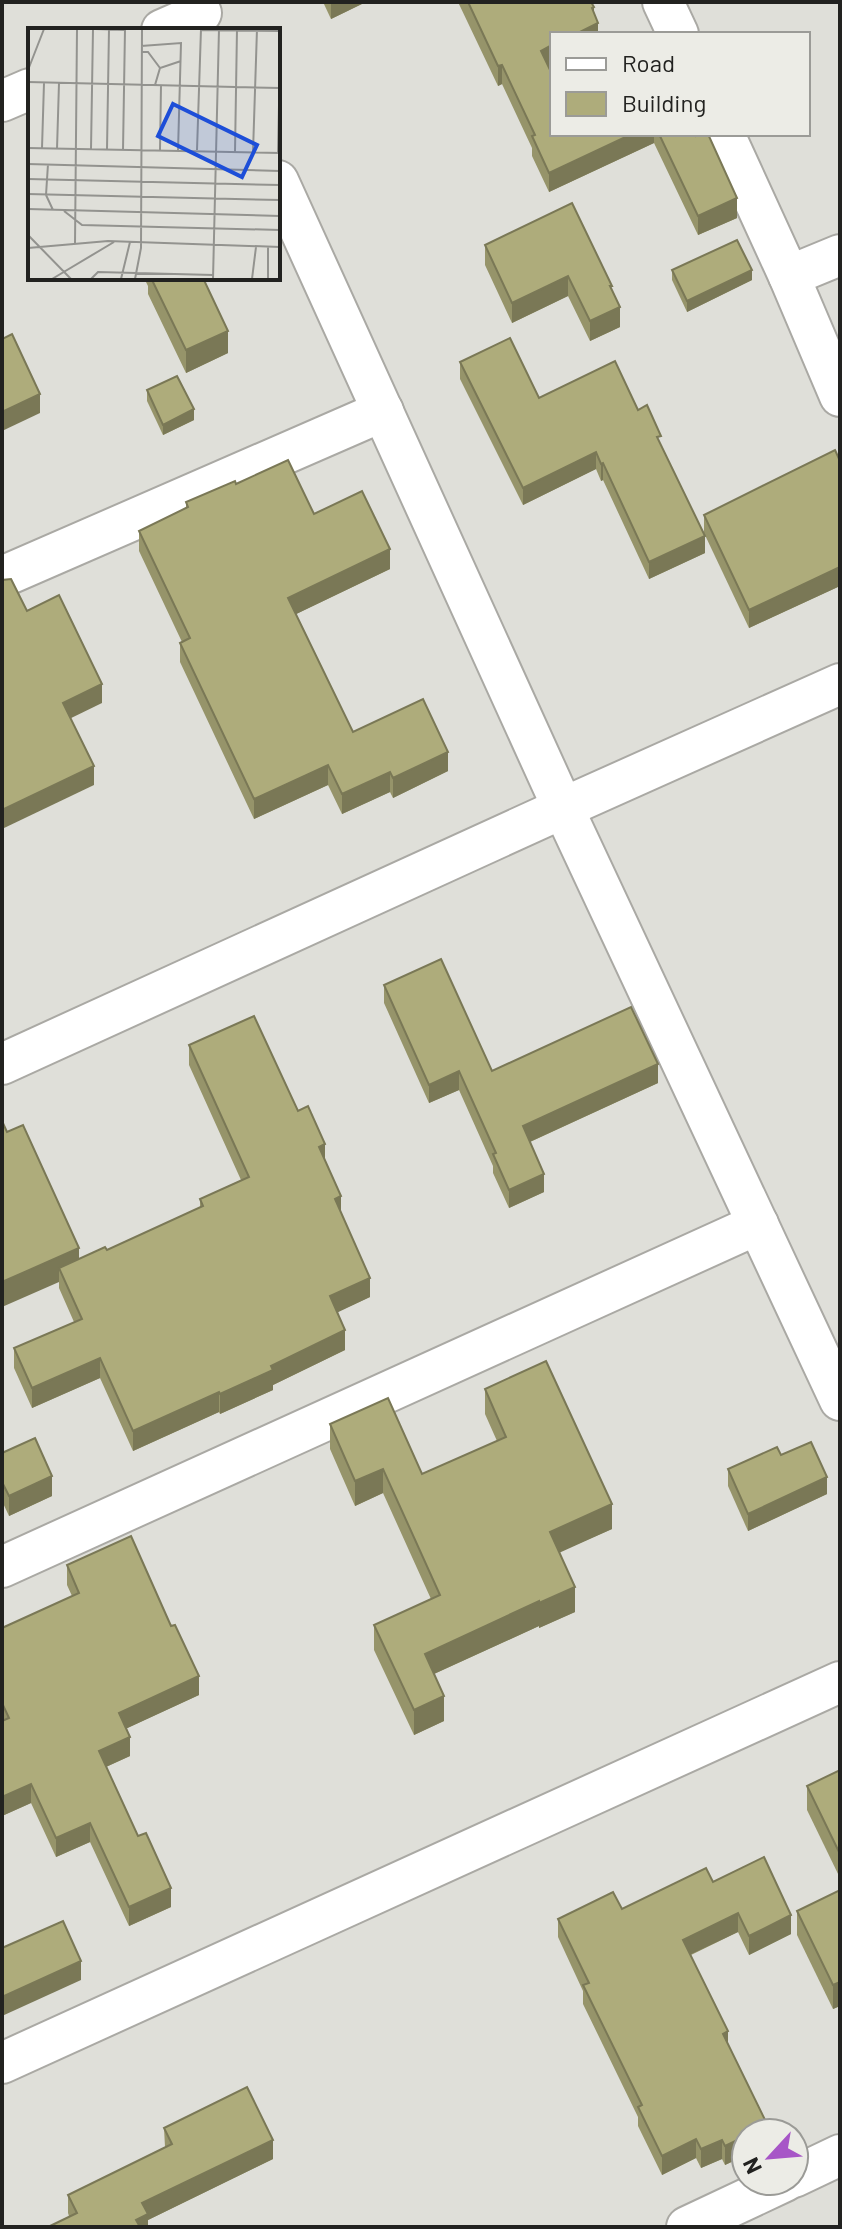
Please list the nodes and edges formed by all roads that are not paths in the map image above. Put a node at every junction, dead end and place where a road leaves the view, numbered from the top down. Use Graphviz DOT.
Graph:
graph roads {
  1 [pos="663,2"];
  2 [pos="202,15"];
  3 [pos="167,28"];
  4 [pos="677,32"];
  5 [pos="28,90"];
  6 [pos="2,101"];
  7 [pos="725,136"];
  8 [pos="280,185"];
  9 [pos="840,255"];
  10 [pos="789,276"];
  11 [pos="840,396"];
  12 [pos="383,411"];
  13 [pos="2,577"];
  14 [pos="840,684"];
  15 [pos="563,808"];
  16 [pos="2,1064"];
  17 [pos="758,1224"];
  18 [pos="840,1400"];
  19 [pos="2,1567"];
  20 [pos="840,1682"];
  21 [pos="2,2063"];
  22 [pos="840,2155"];
  23 [pos="810,2169"];
  24 [pos="751,2197"];
  25 [pos="687,2227"];
  1 -- 4 [label="street"];
  2 -- 3 [label="street"];
  5 -- 6 [label="street"];
  7 -- 10 [label="street"];
  8 -- 12 [label="street"];
  9 -- 10 [label="street"];
  10 -- 11 [label="street"];
  12 -- 13 [label="street"];
  12 -- 15 [label="street"];
  14 -- 15 [label="street"];
  15 -- 16 [label="street"];
  15 -- 17 [label="street"];
  17 -- 18 [label="street"];
  17 -- 19 [label="street"];
  20 -- 21 [label="street"];
  22 -- 23 [label="street"];
  24 -- 25 [label="street"];
}
